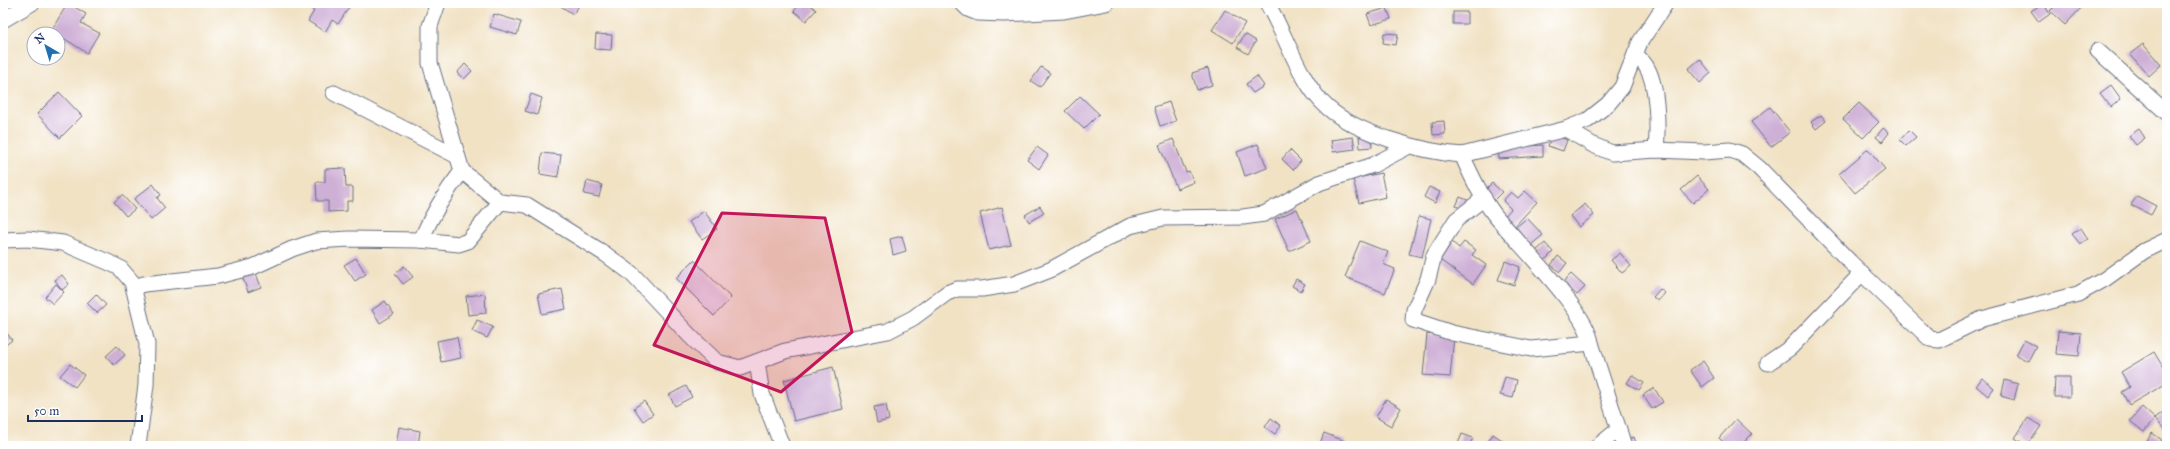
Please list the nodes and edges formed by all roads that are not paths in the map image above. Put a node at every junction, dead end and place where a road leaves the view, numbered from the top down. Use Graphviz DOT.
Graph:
graph roads {
  1 [pos="32,3"];
  2 [pos="438,3"];
  3 [pos="962,3"];
  4 [pos="1106,3"];
  5 [pos="1267,3"];
  6 [pos="1666,3"];
  7 [pos="3,20"];
  8 [pos="2098,52"];
  9 [pos="1635,54"];
  10 [pos="334,93"];
  11 [pos="2167,113"];
  12 [pos="1566,129"];
  13 [pos="1409,146"];
  14 [pos="1656,150"];
  15 [pos="1462,155"];
  16 [pos="457,156"];
  17 [pos="462,171"];
  18 [pos="1484,198"];
  19 [pos="500,202"];
  20 [pos="3,240"];
  21 [pos="421,240"];
  22 [pos="2167,240"];
  23 [pos="1862,273"];
  24 [pos="134,287"];
  25 [pos="1591,343"];
  26 [pos="757,362"];
  27 [pos="1768,364"];
  28 [pos="1619,429"];
  29 [pos="138,446"];
  30 [pos="782,446"];
  31 [pos="1598,446"];
  32 [pos="1624,446"];
  1 -- 7 [label="street"];
  2 -- 16 [label="street"];
  3 -- 4 [label="street"];
  5 -- 13 [label="street"];
  6 -- 9 [label="street"];
  8 -- 11 [label="street"];
  9 -- 12 [label="street"];
  9 -- 14 [label="street"];
  10 -- 16 [label="street"];
  12 -- 14 [label="street"];
  12 -- 15 [label="street"];
  13 -- 15 [label="street"];
  13 -- 26 [label="street"];
  14 -- 23 [label="street"];
  15 -- 18 [label="street"];
  16 -- 17 [label="street"];
  17 -- 19 [label="street"];
  17 -- 21 [label="street"];
  18 -- 25 [label="street"];
  18 -- 25 [label="street"];
  19 -- 21 [label="street"];
  19 -- 26 [label="street"];
  20 -- 24 [label="street"];
  21 -- 24 [label="street"];
  22 -- 23 [label="street"];
  23 -- 27 [label="street"];
  24 -- 29 [label="street"];
  25 -- 28 [label="street"];
  26 -- 30 [label="street"];
  28 -- 31 [label="street"];
  28 -- 32 [label="street"];
}
